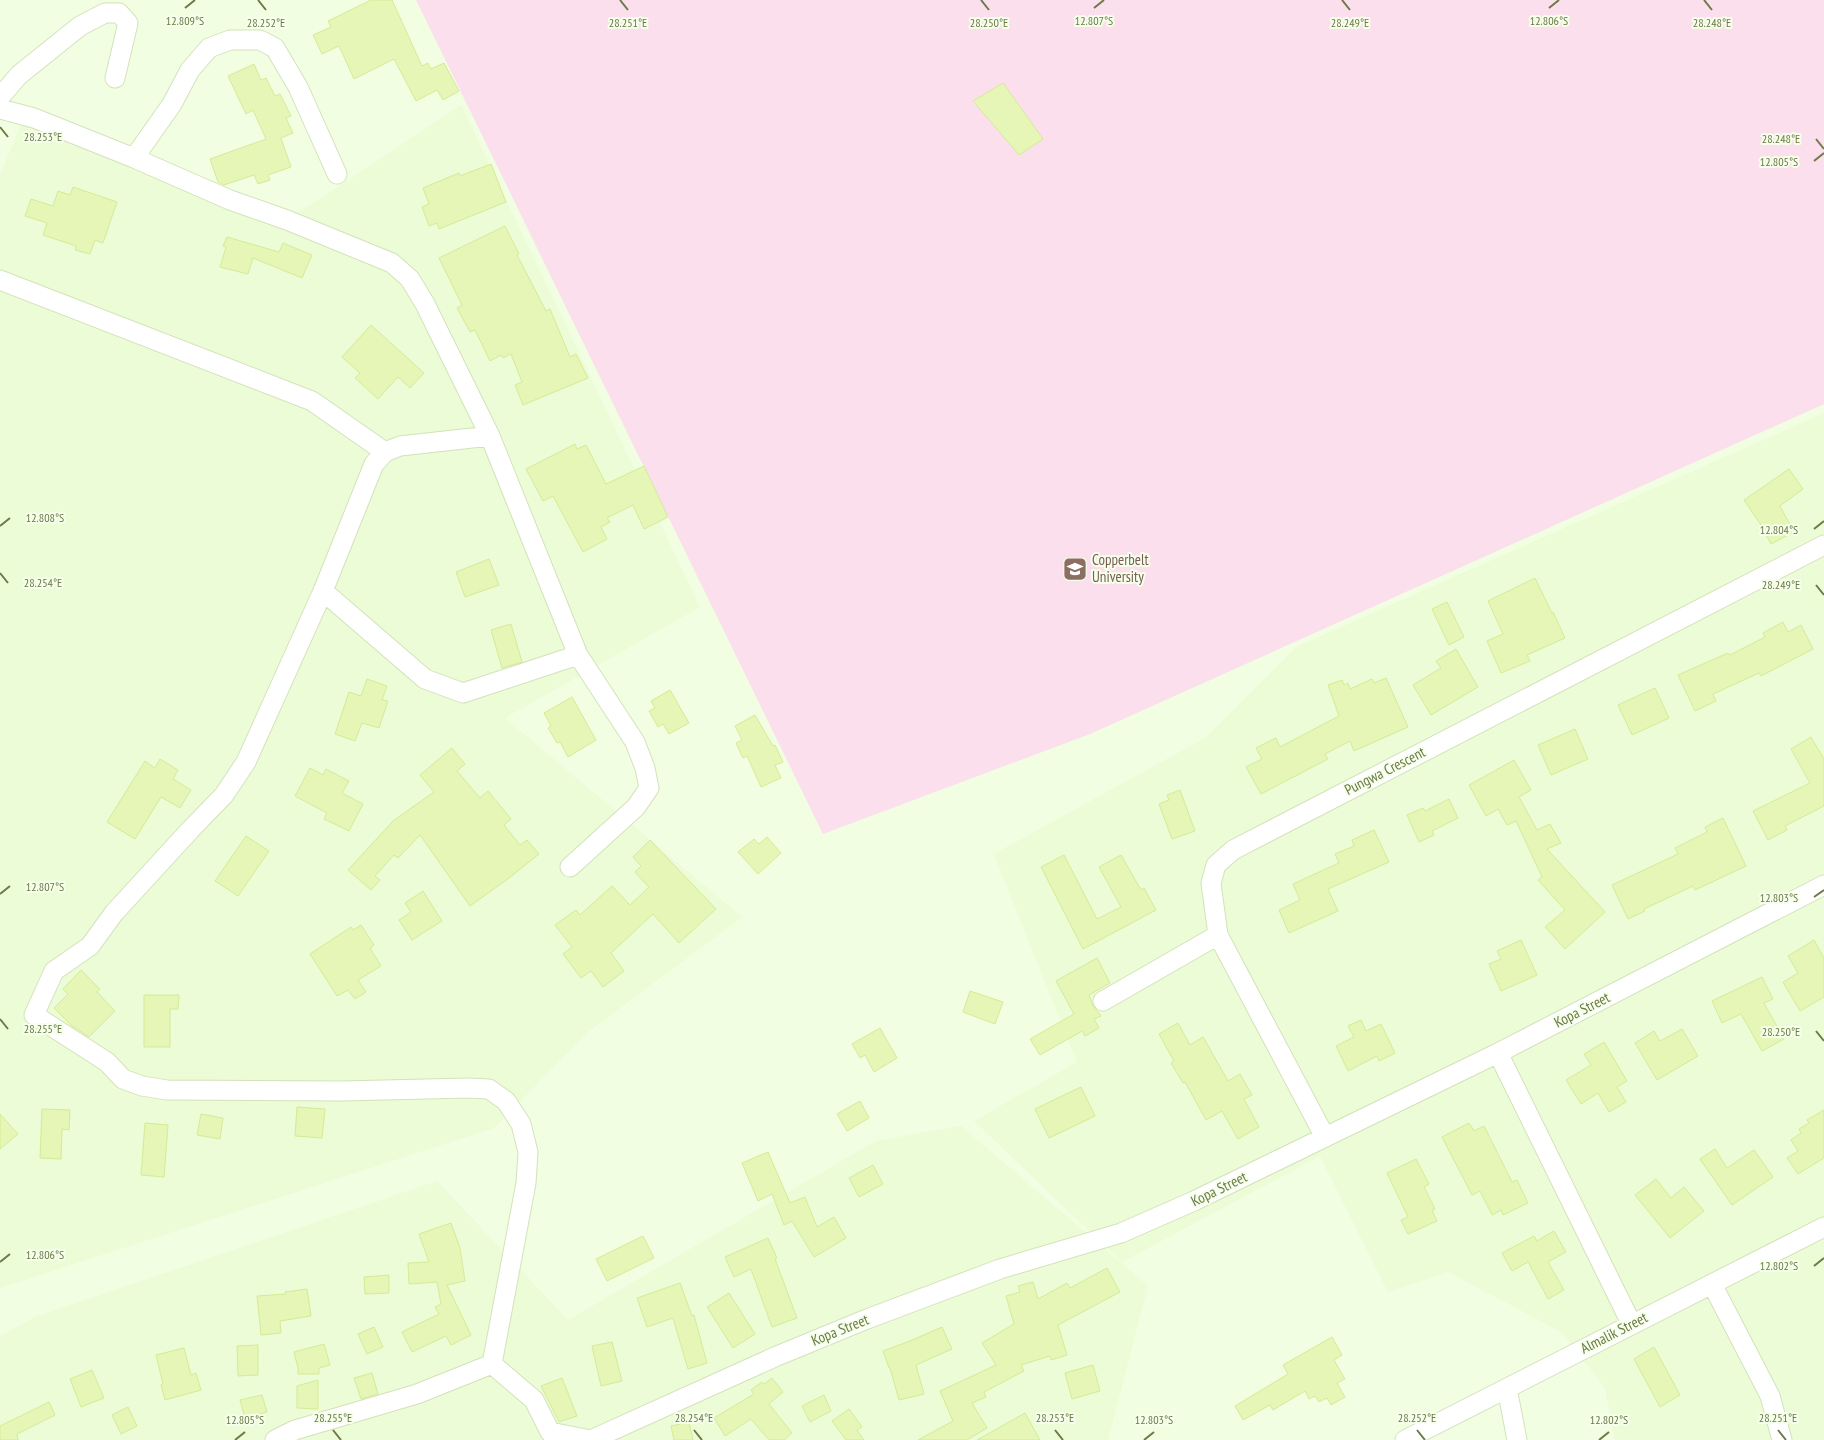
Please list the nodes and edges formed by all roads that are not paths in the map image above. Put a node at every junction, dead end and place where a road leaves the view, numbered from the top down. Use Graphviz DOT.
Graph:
graph roads {
  1 [pos="115,78"];
  2 [pos="0,97"];
  3 [pos="0,109"];
  4 [pos="134,158"];
  5 [pos="337,174"];
  6 [pos="0,280"];
  7 [pos="490,436"];
  8 [pos="386,452"];
  9 [pos="1824,545"];
  10 [pos="323,591"];
  11 [pos="578,655"];
  12 [pos="570,867"];
  13 [pos="1824,885"];
  14 [pos="1218,935"];
  15 [pos="1103,1001"];
  16 [pos="1498,1053"];
  17 [pos="1325,1137"];
  18 [pos="1824,1227"];
  19 [pos="1712,1284"];
  20 [pos="1632,1324"];
  21 [pos="492,1364"];
  22 [pos="1507,1388"];
  23 [pos="600,1438"];
  24 [pos="275,1440"];
  25 [pos="1405,1440"];
  26 [pos="1517,1440"];
  27 [pos="1782,1440"];
  1 -- 2 [label="street"];
  3 -- 4 [label="street"];
  4 -- 5 [label="street"];
  4 -- 7 [label="street"];
  6 -- 8 [label="street"];
  7 -- 8 [label="street"];
  7 -- 11 [label="street"];
  8 -- 10 [label="street"];
  9 -- 14 [label="street, Pungwa Crescent"];
  10 -- 11 [label="street"];
  10 -- 21 [label="street"];
  11 -- 12 [label="street"];
  13 -- 16 [label="street, Kopa Street"];
  14 -- 15 [label="street"];
  14 -- 17 [label="street, Pungwa Crescent"];
  16 -- 17 [label="street, Kopa Street"];
  16 -- 20 [label="street"];
  17 -- 23 [label="street, Kopa Street"];
  18 -- 19 [label="street, Almalik Street"];
  19 -- 20 [label="street, Almalik Street"];
  19 -- 27 [label="street"];
  20 -- 22 [label="street, Almalik Street"];
  21 -- 23 [label="street"];
  21 -- 24 [label="street"];
  22 -- 25 [label="street, Almalik Street"];
  22 -- 26 [label="street"];
}
